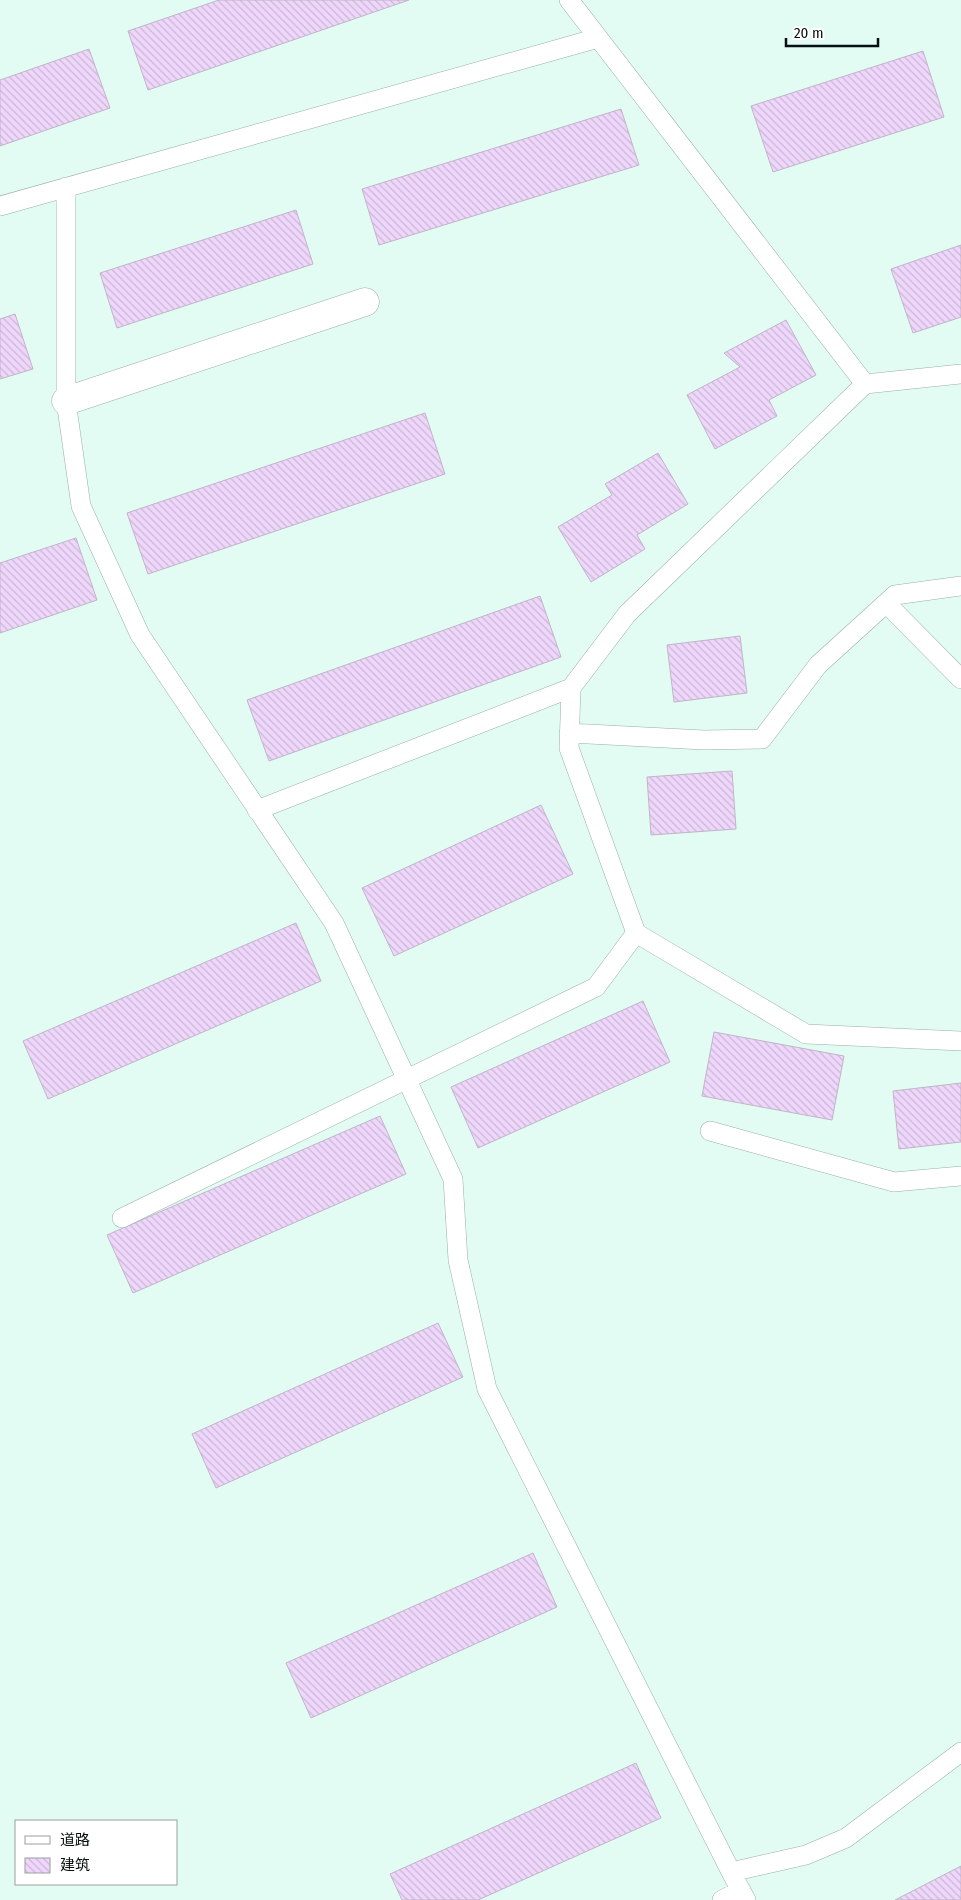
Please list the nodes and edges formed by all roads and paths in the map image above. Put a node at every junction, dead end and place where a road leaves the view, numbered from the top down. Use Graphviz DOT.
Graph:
graph roads {
  1 [pos="569,0"];
  2 [pos="598,38"];
  3 [pos="66,187"];
  4 [pos="0,206"];
  5 [pos="365,302"];
  6 [pos="961,374"];
  7 [pos="865,384"];
  8 [pos="66,401"];
  9 [pos="961,586"];
  10 [pos="886,603"];
  11 [pos="961,679"];
  12 [pos="571,688"];
  13 [pos="569,733"];
  14 [pos="257,810"];
  15 [pos="636,933"];
  16 [pos="961,1040"];
  17 [pos="406,1079"];
  18 [pos="710,1131"];
  19 [pos="961,1176"];
  20 [pos="122,1218"];
  21 [pos="961,1752"];
  22 [pos="731,1872"];
  23 [pos="743,1895"];
  24 [pos="722,1900"];
  1 -- 2 [label="lane"];
  2 -- 3 [label="lane"];
  2 -- 7 [label="lane"];
  3 -- 4 [label="lane"];
  3 -- 8 [label="lane"];
  5 -- 8 [label="street"];
  6 -- 7 [label="lane"];
  7 -- 12 [label="lane"];
  8 -- 14 [label="lane"];
  9 -- 10 [label="lane"];
  10 -- 11 [label="lane"];
  10 -- 13 [label="lane"];
  12 -- 13 [label="lane"];
  12 -- 14 [label="lane"];
  13 -- 15 [label="lane"];
  14 -- 17 [label="lane"];
  15 -- 16 [label="lane"];
  15 -- 17 [label="lane"];
  17 -- 20 [label="lane"];
  17 -- 22 [label="lane"];
  18 -- 19 [label="lane"];
  21 -- 22 [label="lane"];
  22 -- 23 [label="lane"];
  23 -- 24 [label="lane"];
}
